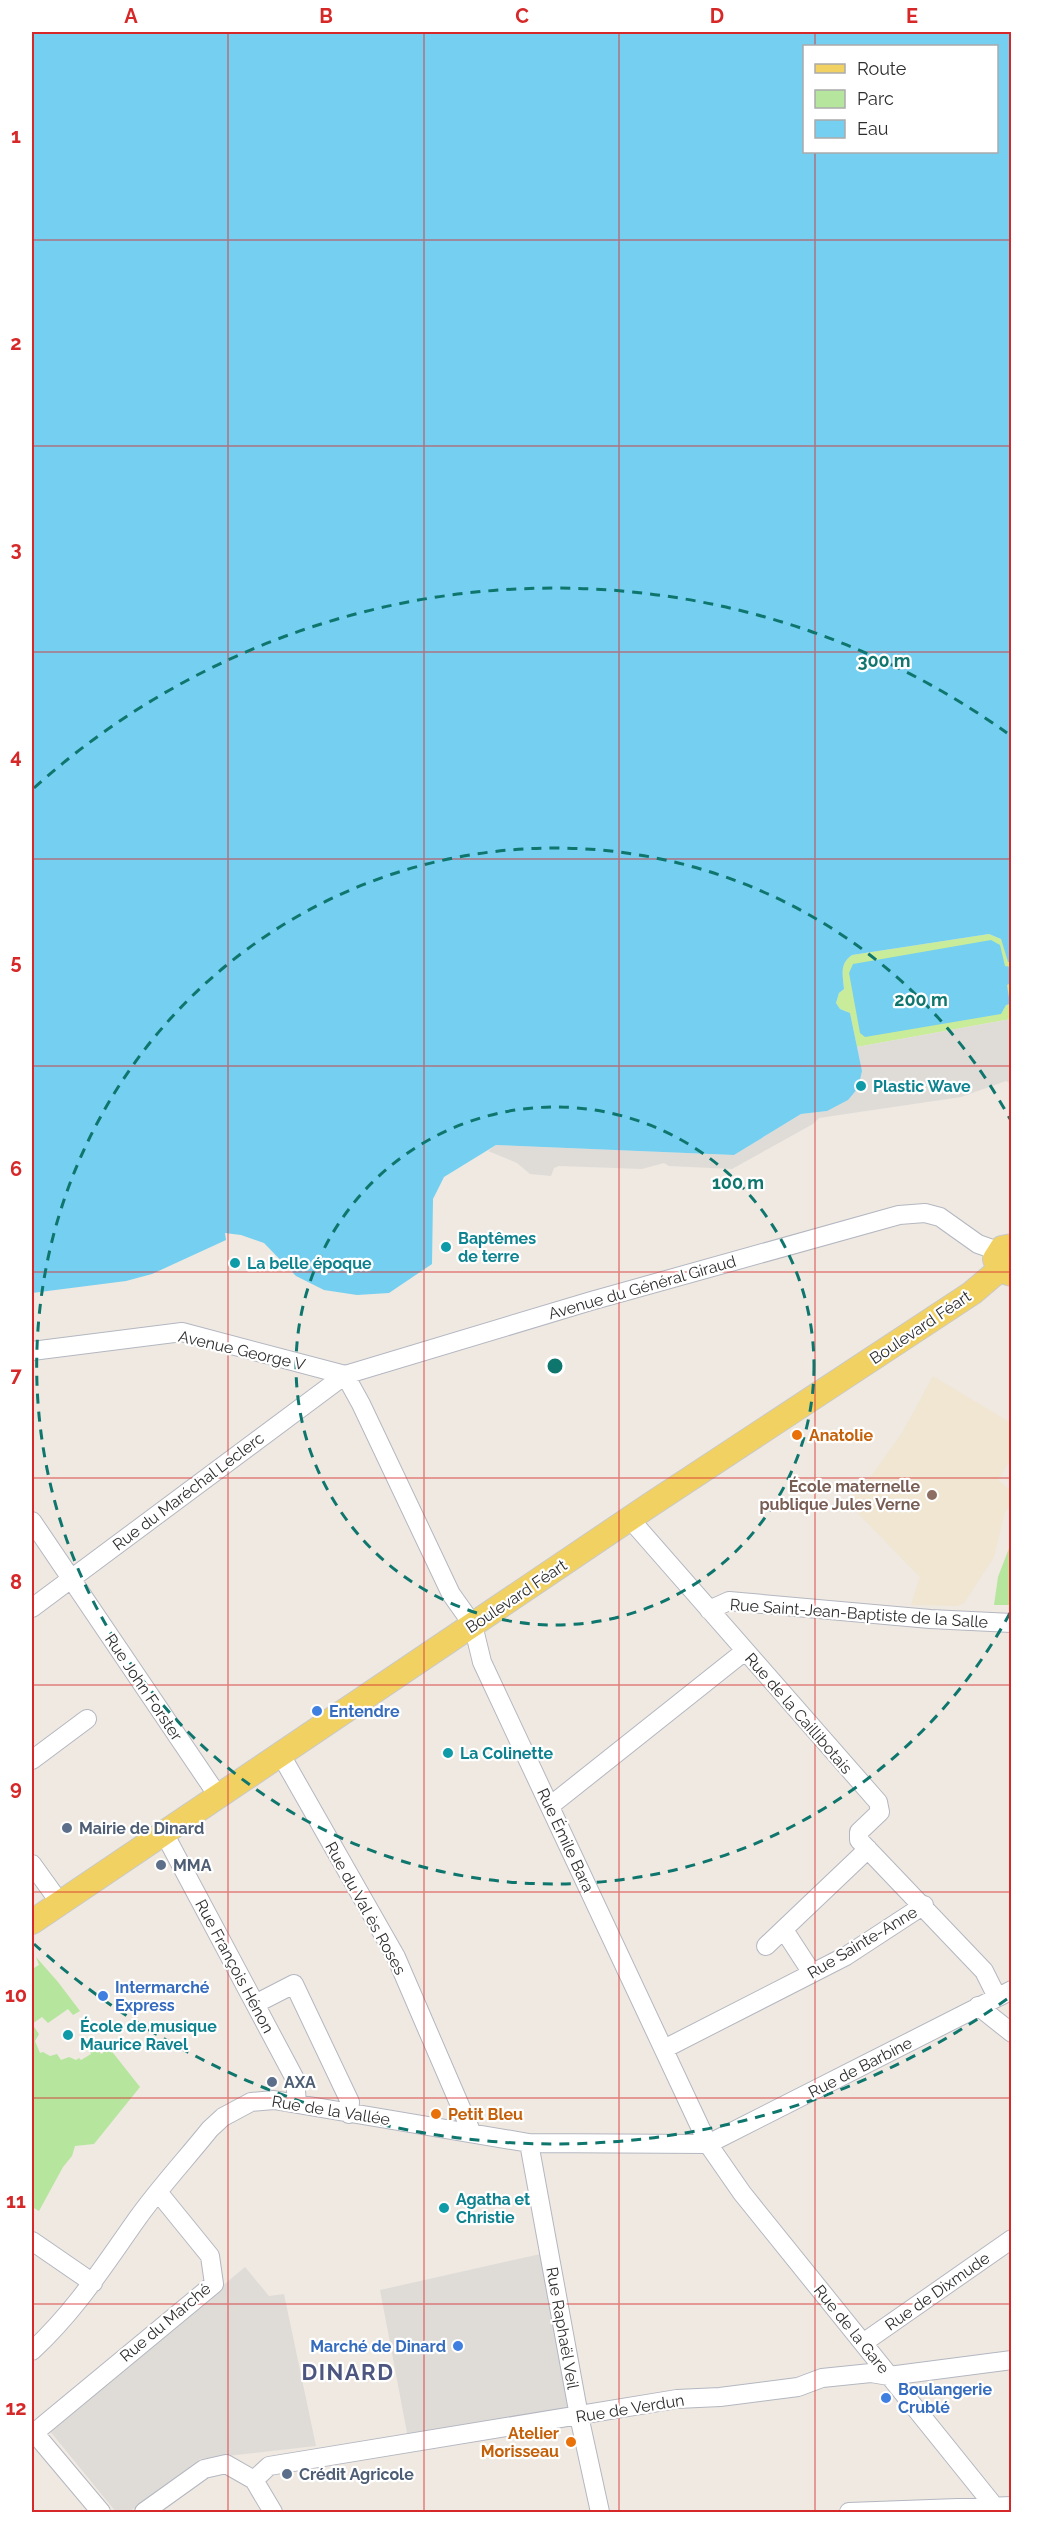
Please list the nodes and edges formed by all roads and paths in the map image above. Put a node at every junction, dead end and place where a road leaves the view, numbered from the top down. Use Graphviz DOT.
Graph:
graph roads {
  1 [pos="1005,1260"];
  2 [pos="32,1351"];
  3 [pos="345,1375"];
  4 [pos="630,1519"];
  5 [pos="32,1521"];
  6 [pos="70,1579"];
  7 [pos="32,1608"];
  8 [pos="710,1610"];
  9 [pos="1011,1623"];
  10 [pos="473,1625"];
  11 [pos="745,1651"];
  12 [pos="87,1719"];
  13 [pos="281,1755"];
  14 [pos="32,1760"];
  15 [pos="218,1796"];
  16 [pos="550,1806"];
  17 [pos="164,1833"];
  18 [pos="868,1849"];
  19 [pos="32,1864"];
  20 [pos="60,1902"];
  21 [pos="924,1905"];
  22 [pos="32,1922"];
  23 [pos="784,1930"];
  24 [pos="766,1946"];
  25 [pos="812,1972"];
  26 [pos="1004,1993"];
  27 [pos="255,2004"];
  28 [pos="978,2006"];
  29 [pos="1011,2033"];
  30 [pos="664,2049"];
  31 [pos="297,2103"];
  32 [pos="349,2114"];
  33 [pos="471,2131"];
  34 [pos="529,2143"];
  35 [pos="708,2144"];
  36 [pos="158,2192"];
  37 [pos="1011,2239"];
  38 [pos="32,2241"];
  39 [pos="93,2283"];
  40 [pos="863,2343"];
  41 [pos="32,2351"];
  42 [pos="1011,2360"];
  43 [pos="890,2376"];
  44 [pos="579,2416"];
  45 [pos="33,2431"];
  46 [pos="254,2480"];
  47 [pos="1002,2508"];
  48 [pos="101,2512"];
  49 [pos="144,2512"];
  50 [pos="273,2512"];
  51 [pos="600,2512"];
  52 [pos="849,2512"];
  1 -- 3 [label="street, Avenue du Général Giraud"];
  1 -- 4 [label="main road, Boulevard Féart"];
  2 -- 3 [label="street, Avenue George V"];
  3 -- 6 [label="street, Rue du Maréchal Leclerc"];
  3 -- 10 [label="street, Rue Émile Bara"];
  4 -- 8 [label="street, Rue de la Caillibotais"];
  4 -- 10 [label="main road, Boulevard Féart"];
  5 -- 6 [label="street, Rue John Forster"];
  6 -- 7 [label="street, Rue du Maréchal Leclerc"];
  6 -- 15 [label="street, Rue John Forster"];
  8 -- 9 [label="street, Rue Saint-Jean-Baptiste de la Salle"];
  8 -- 11 [label="street, Rue de la Caillibotais"];
  10 -- 13 [label="main road, Boulevard Féart"];
  10 -- 16 [label="street, Rue Émile Bara"];
  11 -- 16 [label="street"];
  11 -- 18 [label="street, Rue de la Caillibotais"];
  12 -- 14 [label="street"];
  13 -- 15 [label="main road, Boulevard Féart"];
  13 -- 33 [label="street, Rue du Val ès Roses"];
  15 -- 17 [label="main road, Boulevard Féart"];
  16 -- 30 [label="street, Rue Émile Bara"];
  17 -- 20 [label="main road, Boulevard Féart"];
  17 -- 27 [label="street, Rue François Hénon"];
  18 -- 21 [label="street"];
  18 -- 23 [label="street"];
  19 -- 20 [label="street"];
  20 -- 22 [label="main road, Boulevard Féart"];
  21 -- 25 [label="street, Rue Sainte-Anne"];
  21 -- 26 [label="street, Rue Sainte-Anne"];
  23 -- 24 [label="street"];
  23 -- 25 [label="street"];
  25 -- 30 [label="street, Rue Sainte-Anne"];
  26 -- 28 [label="street, Rue de Barbine"];
  27 -- 31 [label="street, Rue François Hénon"];
  27 -- 32 [label="street"];
  28 -- 29 [label="street"];
  28 -- 35 [label="street, Rue de Barbine"];
  30 -- 35 [label="street, Rue Émile Bara"];
  31 -- 32 [label="street, Rue de la Vallée"];
  31 -- 36 [label="street, Rue de la Vallée"];
  32 -- 33 [label="street, Rue de la Vallée"];
  33 -- 34 [label="street, Rue de la Vallée"];
  34 -- 35 [label="street, Rue de la Vallée"];
  34 -- 44 [label="street, Rue Raphaël Veil"];
  35 -- 40 [label="street, Rue de la Gare"];
  36 -- 39 [label="street, Rue de la Vallée"];
  36 -- 45 [label="street, Rue du Marché"];
  37 -- 40 [label="street, Rue de Dixmude"];
  38 -- 39 [label="street"];
  39 -- 41 [label="street, Rue de la Vallée"];
  40 -- 43 [label="street, Rue de la Gare"];
  42 -- 43 [label="street, Rue de Verdun"];
  43 -- 44 [label="street, Rue de Verdun"];
  43 -- 47 [label="street, Rue de la Gare"];
  44 -- 46 [label="street, Rue de Verdun"];
  44 -- 51 [label="street, Rue Raphaël Veil"];
  45 -- 48 [label="street"];
  46 -- 49 [label="street"];
  46 -- 50 [label="street"];
  47 -- 52 [label="street"];
}
